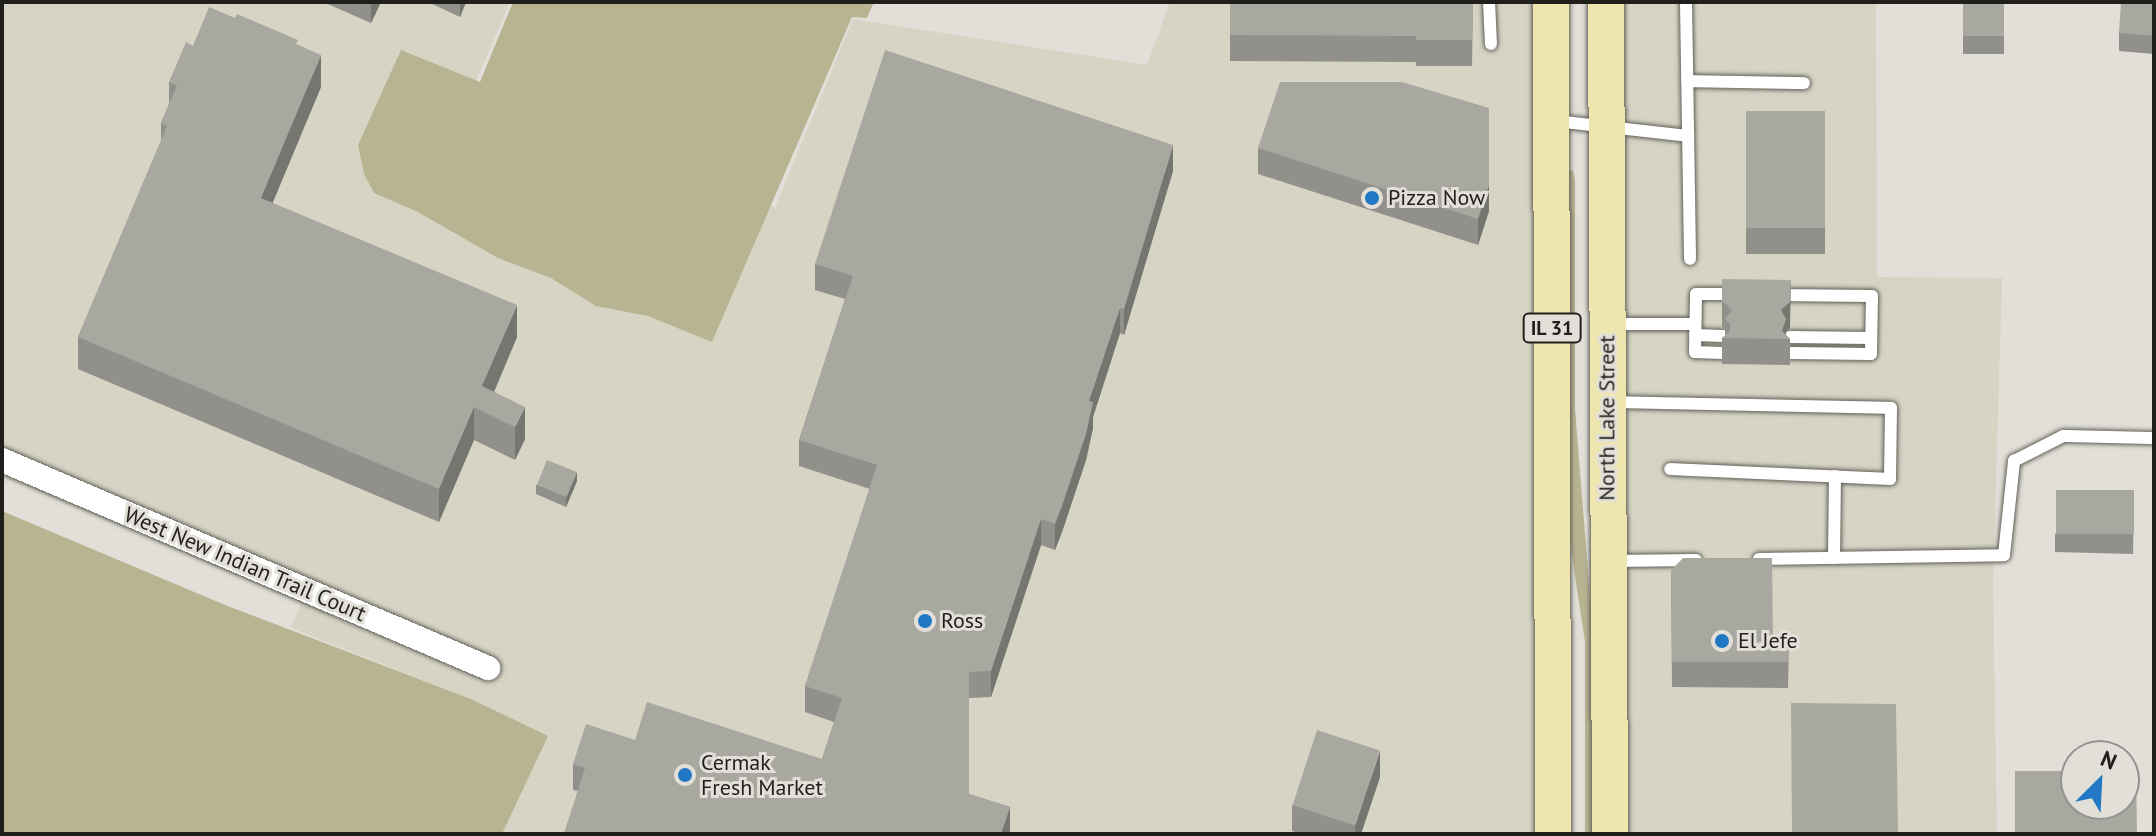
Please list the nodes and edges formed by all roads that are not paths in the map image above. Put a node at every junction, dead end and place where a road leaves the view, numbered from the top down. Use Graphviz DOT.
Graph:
graph roads {
  1 [pos="1489,2"];
  2 [pos="1551,2"];
  3 [pos="1606,2"];
  4 [pos="1686,2"];
  5 [pos="1491,44"];
  6 [pos="1687,81"];
  7 [pos="1804,83"];
  8 [pos="1552,121"];
  9 [pos="1606,127"];
  10 [pos="1688,136"];
  11 [pos="1690,259"];
  12 [pos="1607,324"];
  13 [pos="1695,330"];
  14 [pos="1723,336"];
  15 [pos="1790,337"];
  16 [pos="1871,338"];
  17 [pos="1722,353"];
  18 [pos="1790,353"];
  19 [pos="1608,402"];
  20 [pos="2154,438"];
  21 [pos="2,460"];
  22 [pos="1670,469"];
  23 [pos="1835,476"];
  24 [pos="1834,558"];
  25 [pos="1737,559"];
  26 [pos="1706,560"];
  27 [pos="1607,561"];
  28 [pos="488,668"];
  29 [pos="1553,834"];
  30 [pos="1610,834"];
  1 -- 5 [label="lane"];
  2 -- 8 [label="main road, IL 31"];
  3 -- 9 [label="main road, North Lake Street"];
  4 -- 6 [label="lane"];
  6 -- 7 [label="lane"];
  6 -- 10 [label="lane"];
  8 -- 9 [label="lane"];
  8 -- 29 [label="main road, IL 31"];
  9 -- 10 [label="lane"];
  9 -- 12 [label="main road, North Lake Street"];
  10 -- 11 [label="lane"];
  12 -- 13 [label="lane"];
  12 -- 19 [label="main road, North Lake Street"];
  13 -- 14 [label="lane"];
  13 -- 16 [label="lane"];
  13 -- 17 [label="lane"];
  15 -- 16 [label="lane"];
  16 -- 18 [label="lane"];
  19 -- 23 [label="lane"];
  19 -- 27 [label="main road, North Lake Street"];
  20 -- 24 [label="lane"];
  21 -- 28 [label="street, West New Indian Trail Court"];
  22 -- 23 [label="lane"];
  23 -- 24 [label="lane"];
  24 -- 25 [label="lane"];
  26 -- 27 [label="lane"];
  27 -- 30 [label="main road, North Lake Street"];
}
